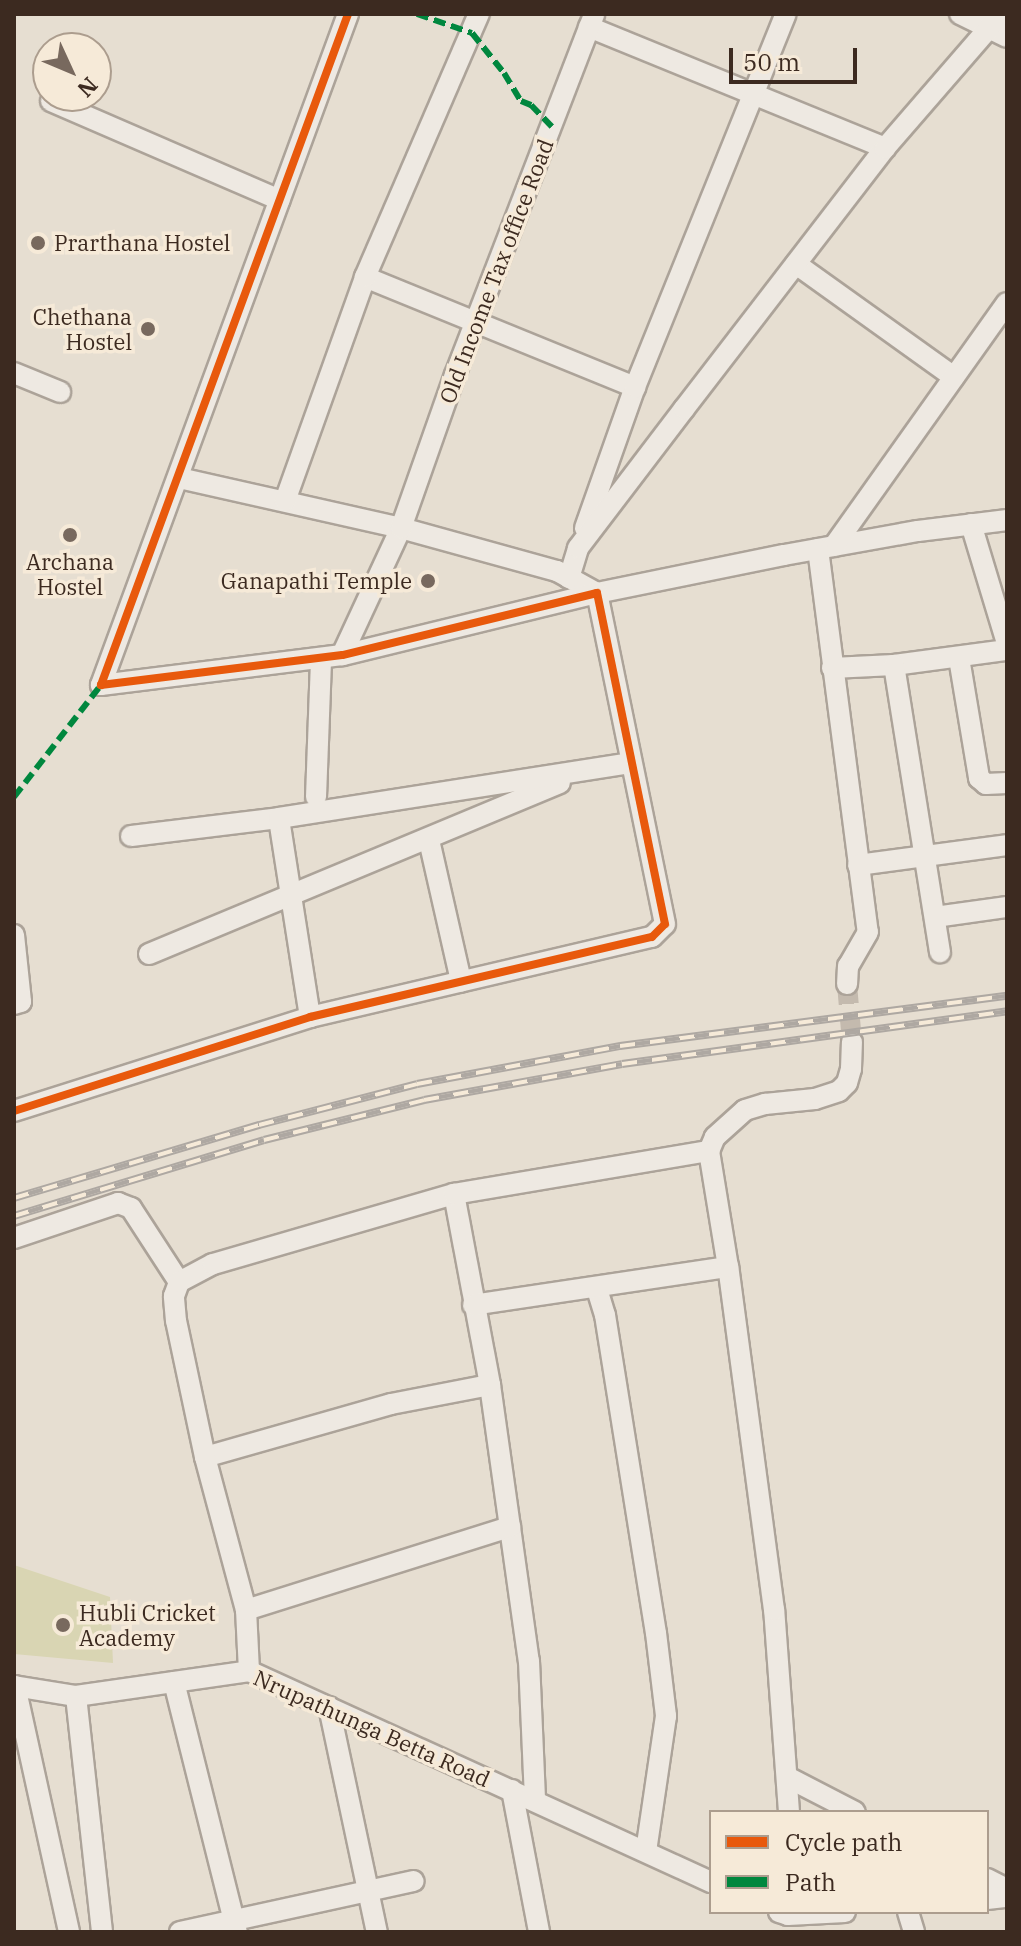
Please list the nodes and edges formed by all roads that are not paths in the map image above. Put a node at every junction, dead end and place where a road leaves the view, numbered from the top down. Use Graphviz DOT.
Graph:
graph roads {
  1 [pos="479,14"];
  2 [pos="786,14"];
  3 [pos="960,14"];
  4 [pos="342,16"];
  5 [pos="591,21"];
  6 [pos="999,26"];
  7 [pos="755,97"];
  8 [pos="76,112"];
  9 [pos="885,148"];
  10 [pos="280,200"];
  11 [pos="796,264"];
  12 [pos="365,277"];
  13 [pos="1003,318"];
  14 [pos="477,324"];
  15 [pos="14,373"];
  16 [pos="954,377"];
  17 [pos="635,387"];
  18 [pos="60,392"];
  19 [pos="179,478"];
  20 [pos="285,501"];
  21 [pos="1007,520"];
  22 [pos="971,524"];
  23 [pos="401,528"];
  24 [pos="826,547"];
  25 [pos="578,548"];
  26 [pos="569,578"];
  27 [pos="597,593"];
  28 [pos="1007,643"];
  29 [pos="1007,650"];
  30 [pos="331,656"];
  31 [pos="959,658"];
  32 [pos="894,665"];
  33 [pos="832,668"];
  34 [pos="630,763"];
  35 [pos="586,772"];
  36 [pos="1007,783"];
  37 [pos="316,797"];
  38 [pos="279,818"];
  39 [pos="131,836"];
  40 [pos="429,840"];
  41 [pos="1007,845"];
  42 [pos="925,856"];
  43 [pos="858,865"];
  44 [pos="291,897"];
  45 [pos="1007,907"];
  46 [pos="935,917"];
  47 [pos="14,935"];
  48 [pos="940,952"];
  49 [pos="149,954"];
  50 [pos="461,981"];
  51 [pos="847,984"];
  52 [pos="14,1004"];
  53 [pos="310,1017"];
  54 [pos="852,1042"];
  55 [pos="14,1111"];
  56 [pos="709,1151"];
  57 [pos="454,1194"];
  58 [pos="14,1238"];
  59 [pos="728,1267"];
  60 [pos="179,1282"];
  61 [pos="597,1289"];
  62 [pos="473,1305"];
  63 [pos="490,1385"];
  64 [pos="205,1457"];
  65 [pos="510,1527"];
  66 [pos="246,1610"];
  67 [pos="249,1671"];
  68 [pos="174,1682"];
  69 [pos="14,1686"];
  70 [pos="76,1696"];
  71 [pos="329,1707"];
  72 [pos="789,1778"];
  73 [pos="512,1790"];
  74 [pos="535,1801"];
  75 [pos="789,1810"];
  76 [pos="851,1810"];
  77 [pos="646,1851"];
  78 [pos="989,1880"];
  79 [pos="414,1881"];
  80 [pos="709,1881"];
  81 [pos="1007,1889"];
  82 [pos="370,1892"];
  83 [pos="826,1914"];
  84 [pos="787,1918"];
  85 [pos="236,1926"];
  86 [pos="69,1932"];
  87 [pos="102,1932"];
  88 [pos="180,1932"];
  89 [pos="377,1932"];
  90 [pos="539,1932"];
  1 -- 12 [label="street"];
  2 -- 7 [label="street"];
  3 -- 6 [label="street"];
  4 -- 10 [label="street"];
  5 -- 7 [label="street"];
  5 -- 14 [label="street, Old Income Tax office Road"];
  6 -- 9 [label="street"];
  7 -- 9 [label="street"];
  7 -- 17 [label="street"];
  8 -- 10 [label="street"];
  9 -- 11 [label="street"];
  10 -- 19 [label="street"];
  11 -- 16 [label="street"];
  11 -- 25 [label="street"];
  12 -- 14 [label="street"];
  12 -- 20 [label="street"];
  13 -- 16 [label="street"];
  14 -- 17 [label="street"];
  14 -- 23 [label="street, Old Income Tax office Road"];
  15 -- 18 [label="street"];
  16 -- 24 [label="street"];
  17 -- 25 [label="street"];
  19 -- 20 [label="street"];
  19 -- 30 [label="street"];
  20 -- 23 [label="street"];
  21 -- 22 [label="street"];
  22 -- 24 [label="street"];
  22 -- 28 [label="street"];
  23 -- 26 [label="street"];
  23 -- 30 [label="street, Old Income Tax office Road"];
  24 -- 27 [label="street"];
  24 -- 33 [label="street"];
  25 -- 26 [label="street"];
  26 -- 27 [label="street"];
  27 -- 30 [label="street"];
  27 -- 34 [label="street"];
  29 -- 31 [label="street"];
  30 -- 37 [label="street"];
  31 -- 32 [label="street"];
  31 -- 36 [label="street"];
  32 -- 33 [label="street"];
  32 -- 42 [label="street"];
  33 -- 43 [label="street"];
  34 -- 35 [label="street"];
  34 -- 50 [label="street"];
  35 -- 38 [label="street"];
  35 -- 40 [label="street"];
  38 -- 39 [label="street"];
  38 -- 44 [label="street"];
  40 -- 44 [label="street"];
  40 -- 50 [label="street"];
  41 -- 42 [label="street"];
  42 -- 43 [label="street"];
  42 -- 46 [label="street"];
  43 -- 51 [label="street"];
  44 -- 49 [label="street"];
  44 -- 53 [label="street"];
  45 -- 46 [label="street"];
  46 -- 48 [label="street"];
  47 -- 52 [label="street"];
  50 -- 53 [label="street"];
  53 -- 55 [label="street"];
  54 -- 56 [label="street"];
  56 -- 57 [label="street"];
  56 -- 59 [label="street"];
  57 -- 60 [label="street"];
  57 -- 62 [label="street"];
  58 -- 60 [label="street"];
  59 -- 61 [label="street"];
  59 -- 72 [label="street"];
  60 -- 64 [label="street"];
  61 -- 62 [label="street"];
  61 -- 77 [label="street"];
  62 -- 63 [label="street"];
  63 -- 64 [label="street"];
  63 -- 65 [label="street"];
  64 -- 66 [label="street"];
  65 -- 66 [label="street"];
  65 -- 74 [label="street"];
  66 -- 67 [label="street"];
  67 -- 68 [label="street, Nrupathunga Betta Road"];
  67 -- 71 [label="street, Nrupathunga Betta Road"];
  68 -- 70 [label="street, Nrupathunga Betta Road"];
  68 -- 85 [label="street"];
  69 -- 70 [label="street, Nrupathunga Betta Road"];
  69 -- 86 [label="street"];
  70 -- 87 [label="street"];
  71 -- 73 [label="street, Nrupathunga Betta Road"];
  71 -- 82 [label="street"];
  72 -- 75 [label="street"];
  72 -- 76 [label="street"];
  73 -- 74 [label="street, Nrupathunga Betta Road"];
  73 -- 90 [label="street"];
  74 -- 77 [label="street, Nrupathunga Betta Road"];
  77 -- 80 [label="street, Nrupathunga Betta Road"];
  78 -- 81 [label="street"];
  79 -- 82 [label="street"];
  82 -- 85 [label="street"];
  82 -- 89 [label="street"];
  83 -- 84 [label="street"];
  85 -- 88 [label="street"];
}
